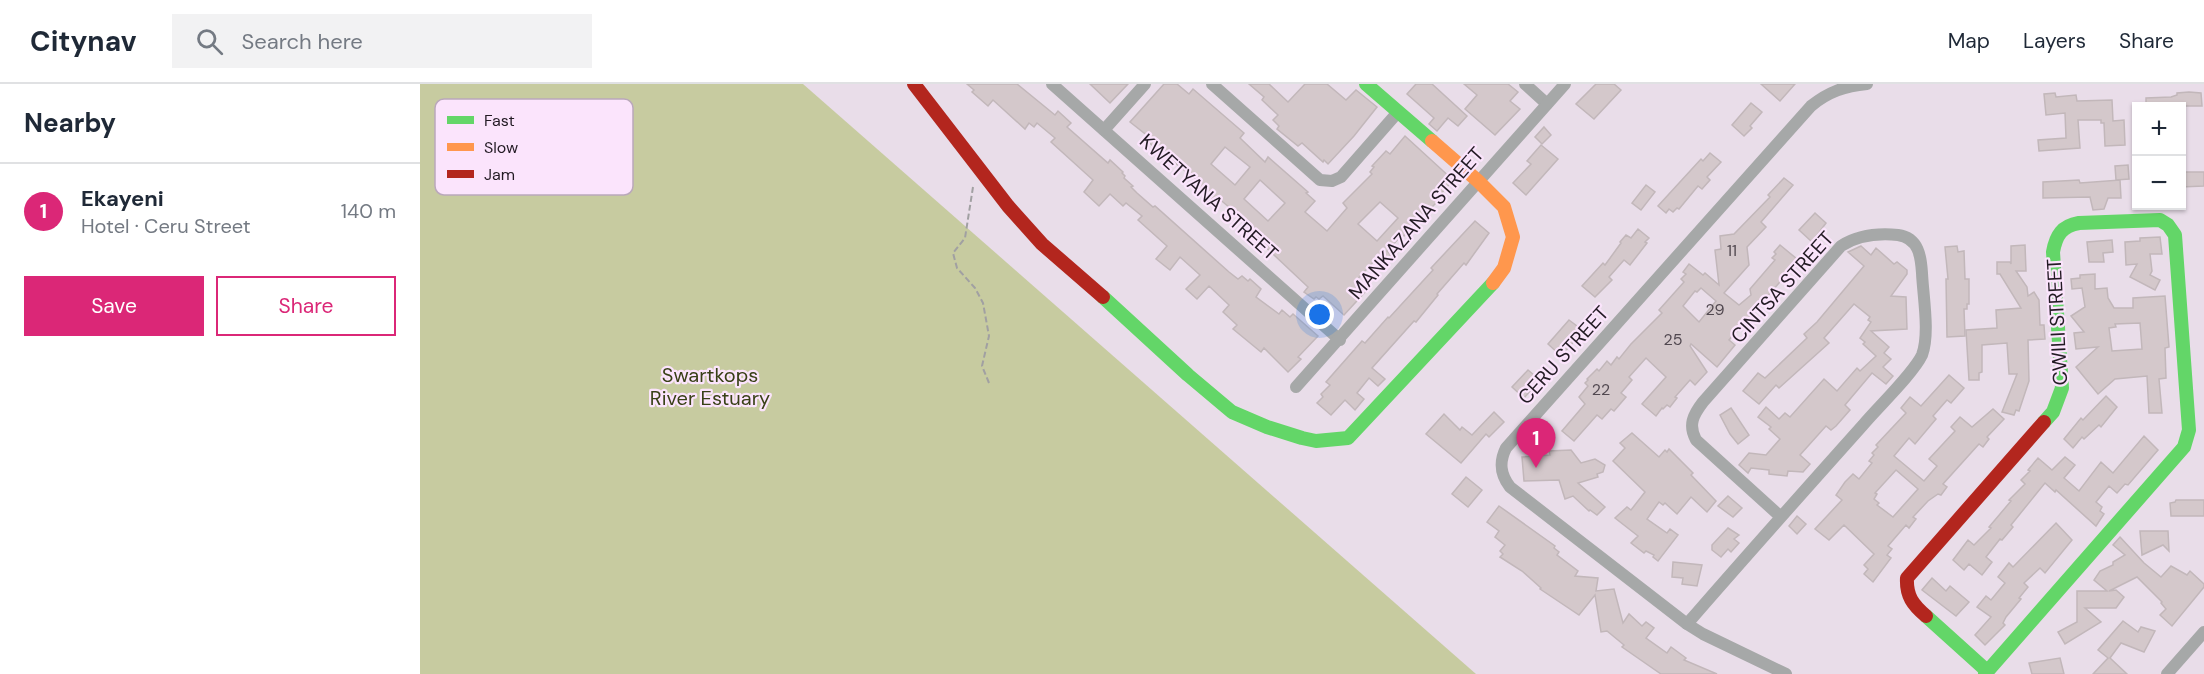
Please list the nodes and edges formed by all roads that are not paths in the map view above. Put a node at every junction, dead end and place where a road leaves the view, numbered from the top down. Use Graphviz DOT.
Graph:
graph roads {
  1 [pos="914,84"];
  2 [pos="1052,84"];
  3 [pos="1145,84"];
  4 [pos="1212,84"];
  5 [pos="1366,84"];
  6 [pos="1525,84"];
  7 [pos="1565,84"];
  8 [pos="1867,84"];
  9 [pos="1547,104"];
  10 [pos="1398,112"];
  11 [pos="1104,130"];
  12 [pos="1478,181"];
  13 [pos="1340,340"];
  14 [pos="1296,387"];
  15 [pos="1781,517"];
  16 [pos="1687,624"];
  17 [pos="2204,632"];
  18 [pos="1986,672"];
  19 [pos="1786,674"];
  20 [pos="2167,674"];
  1 -- 12 [label="street"];
  2 -- 11 [label="street, KWETYANA STREET"];
  3 -- 11 [label="street"];
  4 -- 10 [label="street"];
  5 -- 10 [label="street"];
  6 -- 9 [label="street"];
  7 -- 9 [label="street, MANKAZANA STREET"];
  8 -- 16 [label="street, CERU STREET"];
  9 -- 12 [label="street, MANKAZANA STREET"];
  10 -- 12 [label="street"];
  11 -- 13 [label="street, KWETYANA STREET"];
  12 -- 13 [label="street, MANKAZANA STREET"];
  13 -- 14 [label="street, MANKAZANA STREET"];
  15 -- 15 [label="street, CINTSA STREET"];
  15 -- 16 [label="street, CINTSA STREET"];
  16 -- 19 [label="street, CERU STREET"];
  17 -- 20 [label="street"];
  18 -- 18 [label="street, CWILI STREET"];
}
